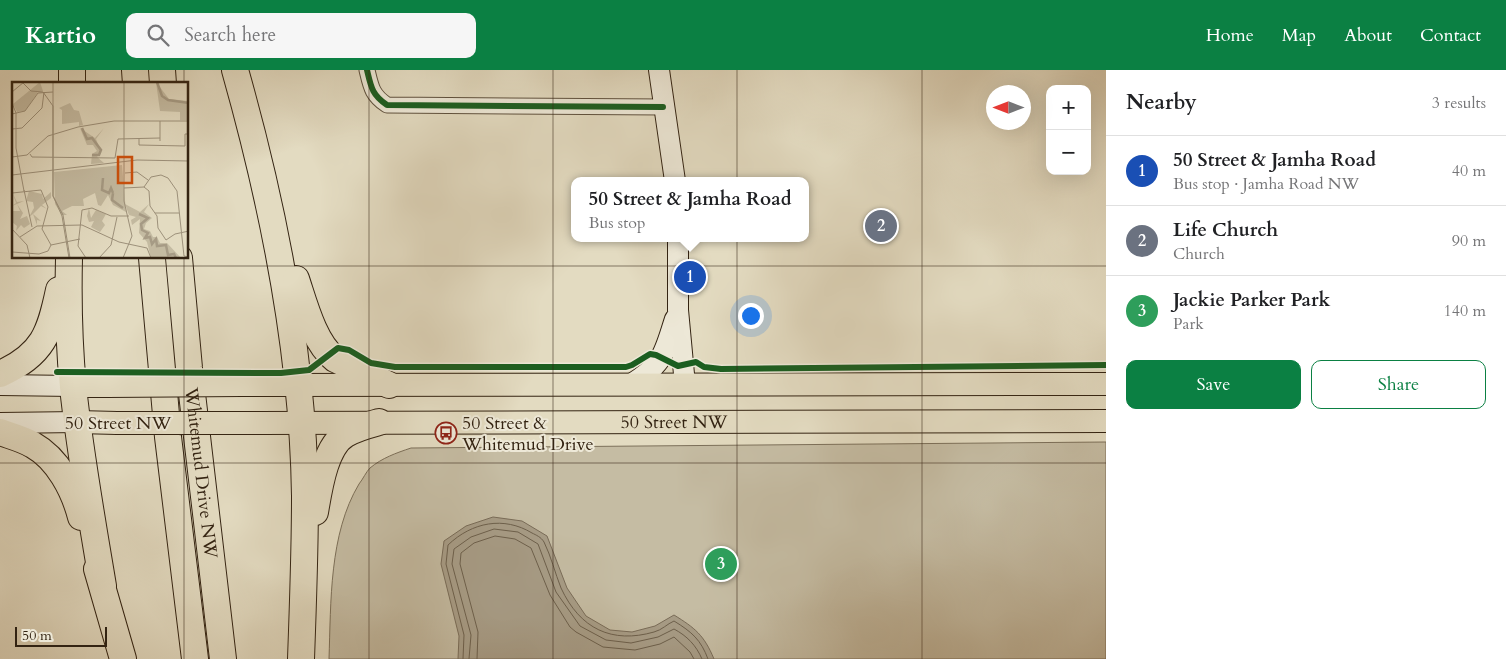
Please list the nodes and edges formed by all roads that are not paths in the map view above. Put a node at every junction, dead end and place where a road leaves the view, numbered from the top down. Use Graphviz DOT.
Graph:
graph roads {
  1 [pos="236,70"];
  2 [pos="367,70"];
  3 [pos="659,70"];
  4 [pos="663,107"];
  5 [pos="675,177"];
  6 [pos="264,186"];
  7 [pos="678,242"];
  8 [pos="68,259"];
  9 [pos="68,259"];
  10 [pos="152,259"];
  11 [pos="179,259"];
  12 [pos="678,310"];
  13 [pos="0,374"];
  14 [pos="1106,384"];
  15 [pos="0,385"];
  16 [pos="297,385"];
  17 [pos="389,385"];
  18 [pos="630,385"];
  19 [pos="685,385"];
  20 [pos="73,386"];
  21 [pos="78,422"];
  22 [pos="379,422"];
  23 [pos="623,422"];
  24 [pos="1106,422"];
  25 [pos="0,423"];
  26 [pos="300,423"];
  27 [pos="0,432"];
  28 [pos="304,582"];
  29 [pos="103,586"];
  30 [pos="122,659"];
  31 [pos="195,659"];
  32 [pos="223,659"];
  33 [pos="301,659"];
  1 -- 6 [label="highway"];
  2 -- 4 [label="street"];
  3 -- 4 [label="street"];
  4 -- 5 [label="street"];
  6 -- 16 [label="highway"];
  6 -- 17 [label="highway"];
  7 -- 12 [label="street"];
  8 -- 13 [label="highway"];
  9 -- 20 [label="highway"];
  10 -- 31 [label="highway, Whitemud Drive NW"];
  11 -- 32 [label="highway, Whitemud Drive NW"];
  12 -- 18 [label="street"];
  12 -- 19 [label="street"];
  14 -- 19 [label="main road, 50 Street NW"];
  15 -- 20 [label="street, 50 Street NW"];
  16 -- 17 [label="main road, 50 Street NW"];
  16 -- 20 [label="main road, 50 Street NW, bridge"];
  16 -- 26 [label="highway"];
  17 -- 18 [label="main road, 50 Street NW"];
  18 -- 19 [label="main road, 50 Street NW"];
  19 -- 23 [label="main road"];
  20 -- 21 [label="highway"];
  21 -- 25 [label="street, 50 Street NW"];
  21 -- 26 [label="main road, 50 Street NW, bridge"];
  21 -- 29 [label="highway"];
  22 -- 23 [label="main road, 50 Street NW"];
  22 -- 26 [label="main road, 50 Street NW"];
  22 -- 28 [label="highway"];
  23 -- 24 [label="main road, 50 Street NW"];
  26 -- 28 [label="highway"];
  27 -- 29 [label="highway"];
  28 -- 33 [label="highway"];
  29 -- 30 [label="highway"];
}
